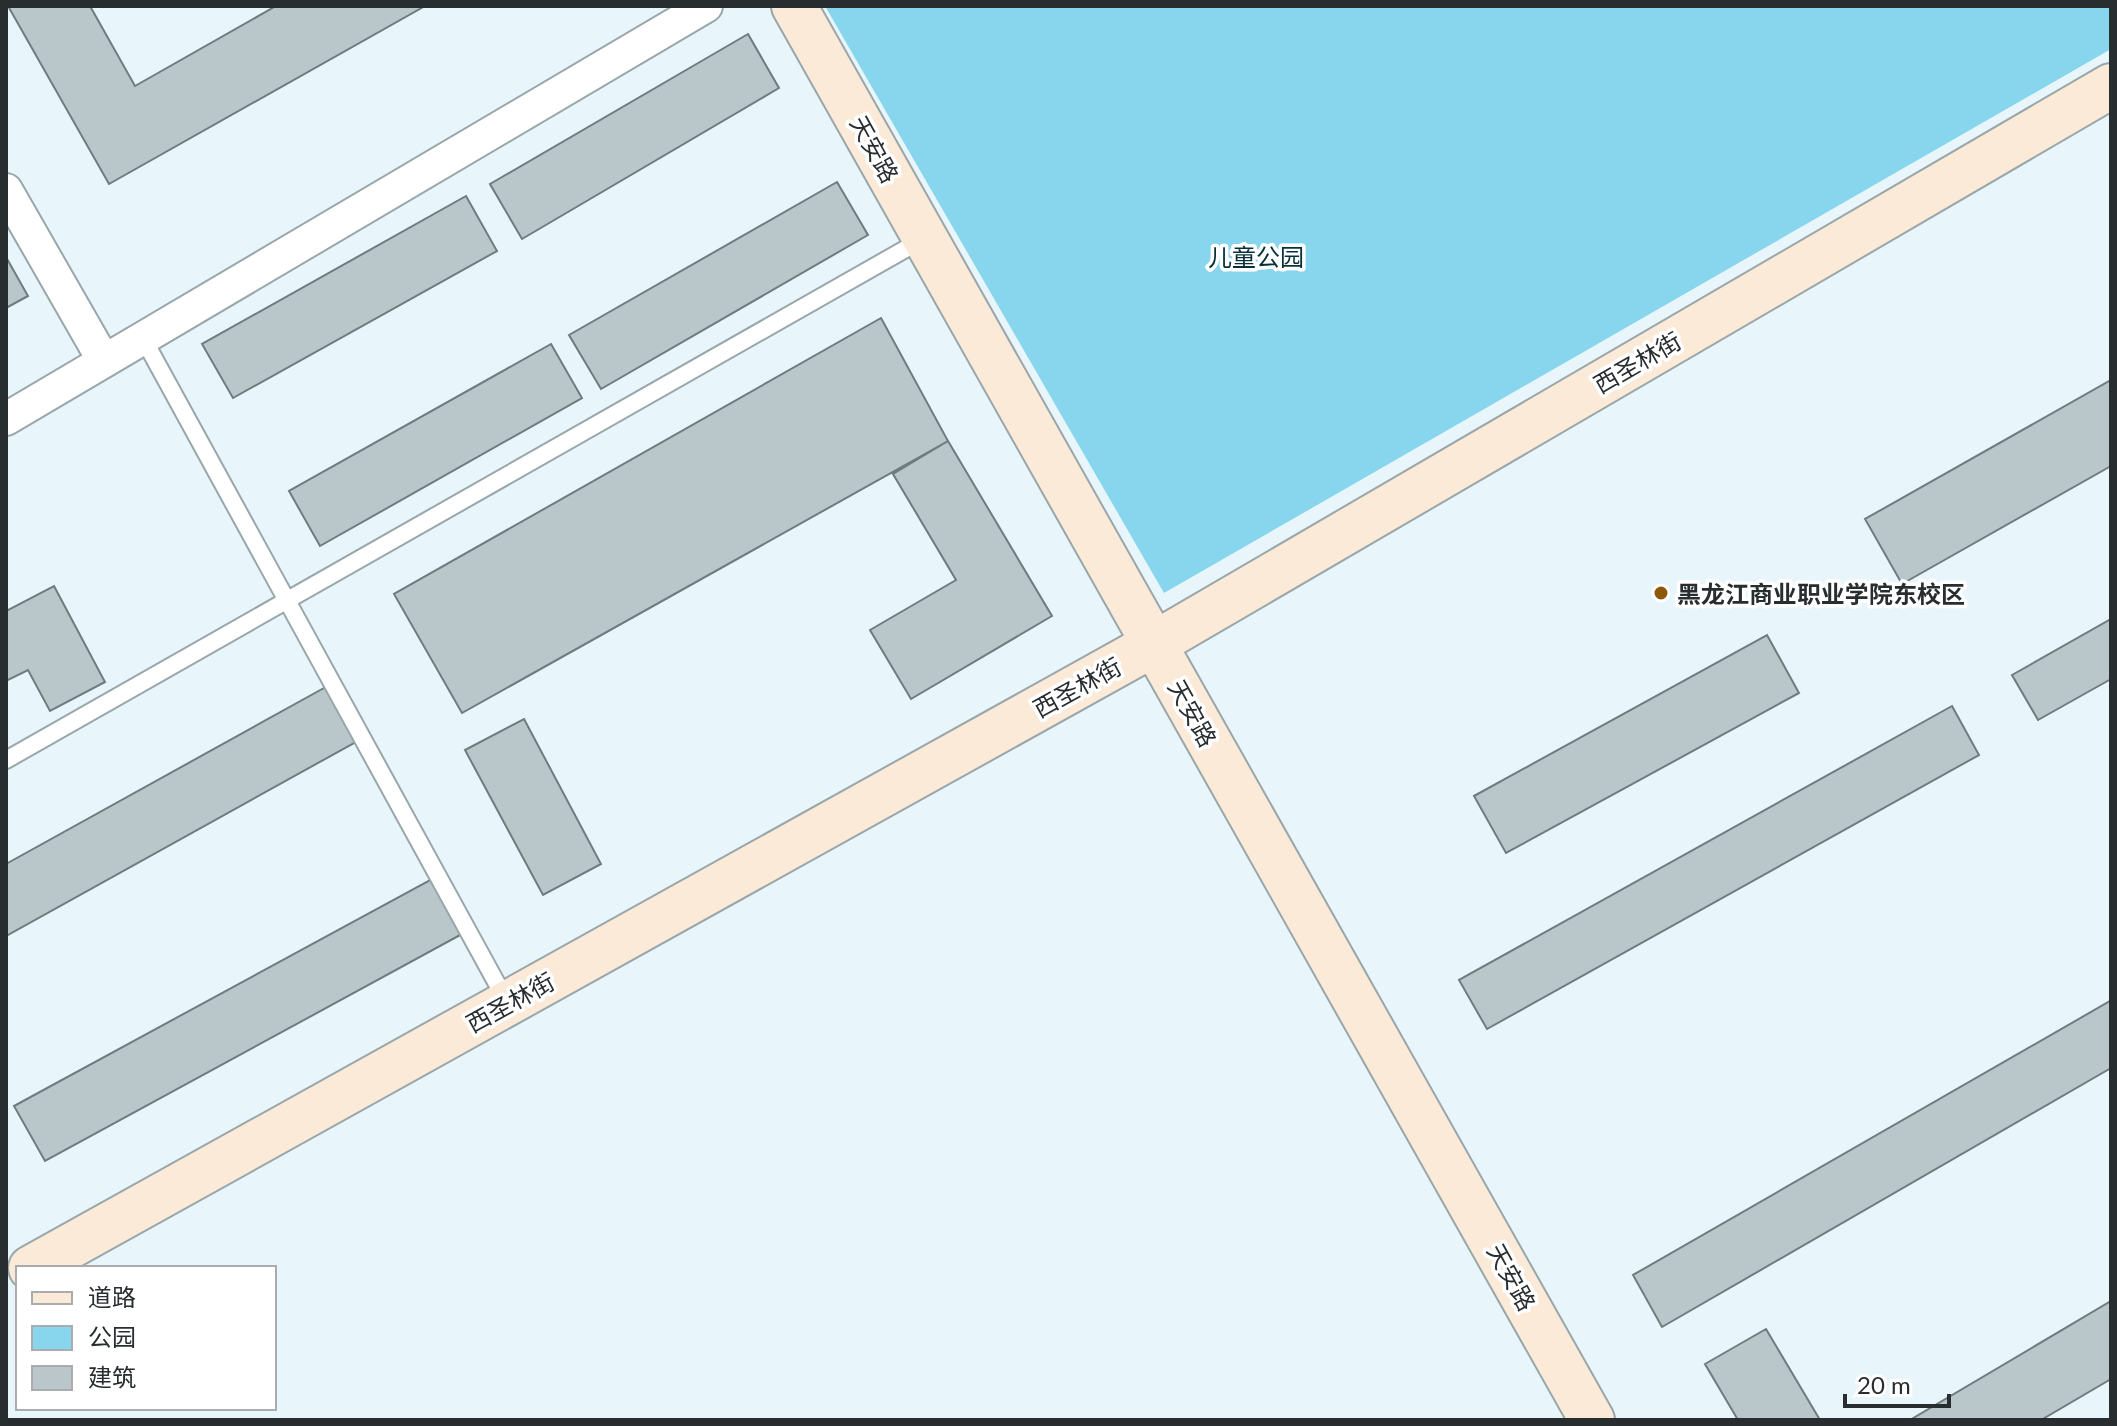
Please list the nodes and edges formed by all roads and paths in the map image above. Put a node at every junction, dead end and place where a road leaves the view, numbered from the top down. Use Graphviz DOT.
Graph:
graph roads {
  1 [pos="706,6"];
  2 [pos="794,6"];
  3 [pos="2111,86"];
  4 [pos="6,190"];
  5 [pos="925,238"];
  6 [pos="143,338"];
  7 [pos="104,361"];
  8 [pos="6,419"];
  9 [pos="286,601"];
  10 [pos="1154,644"];
  11 [pos="6,760"];
  12 [pos="508,1003"];
  13 [pos="35,1266"];
  14 [pos="1592,1420"];
  1 -- 6 [label="street"];
  2 -- 5 [label="street, 天安路"];
  3 -- 10 [label="street, 西圣林街"];
  4 -- 7 [label="street"];
  5 -- 9 [label="lane"];
  5 -- 10 [label="street, 天安路"];
  6 -- 7 [label="street"];
  6 -- 9 [label="lane"];
  7 -- 8 [label="street"];
  9 -- 11 [label="lane"];
  9 -- 12 [label="lane"];
  10 -- 12 [label="street, 西圣林街"];
  10 -- 14 [label="street, 天安路"];
  12 -- 13 [label="street, 西圣林街"];
}
